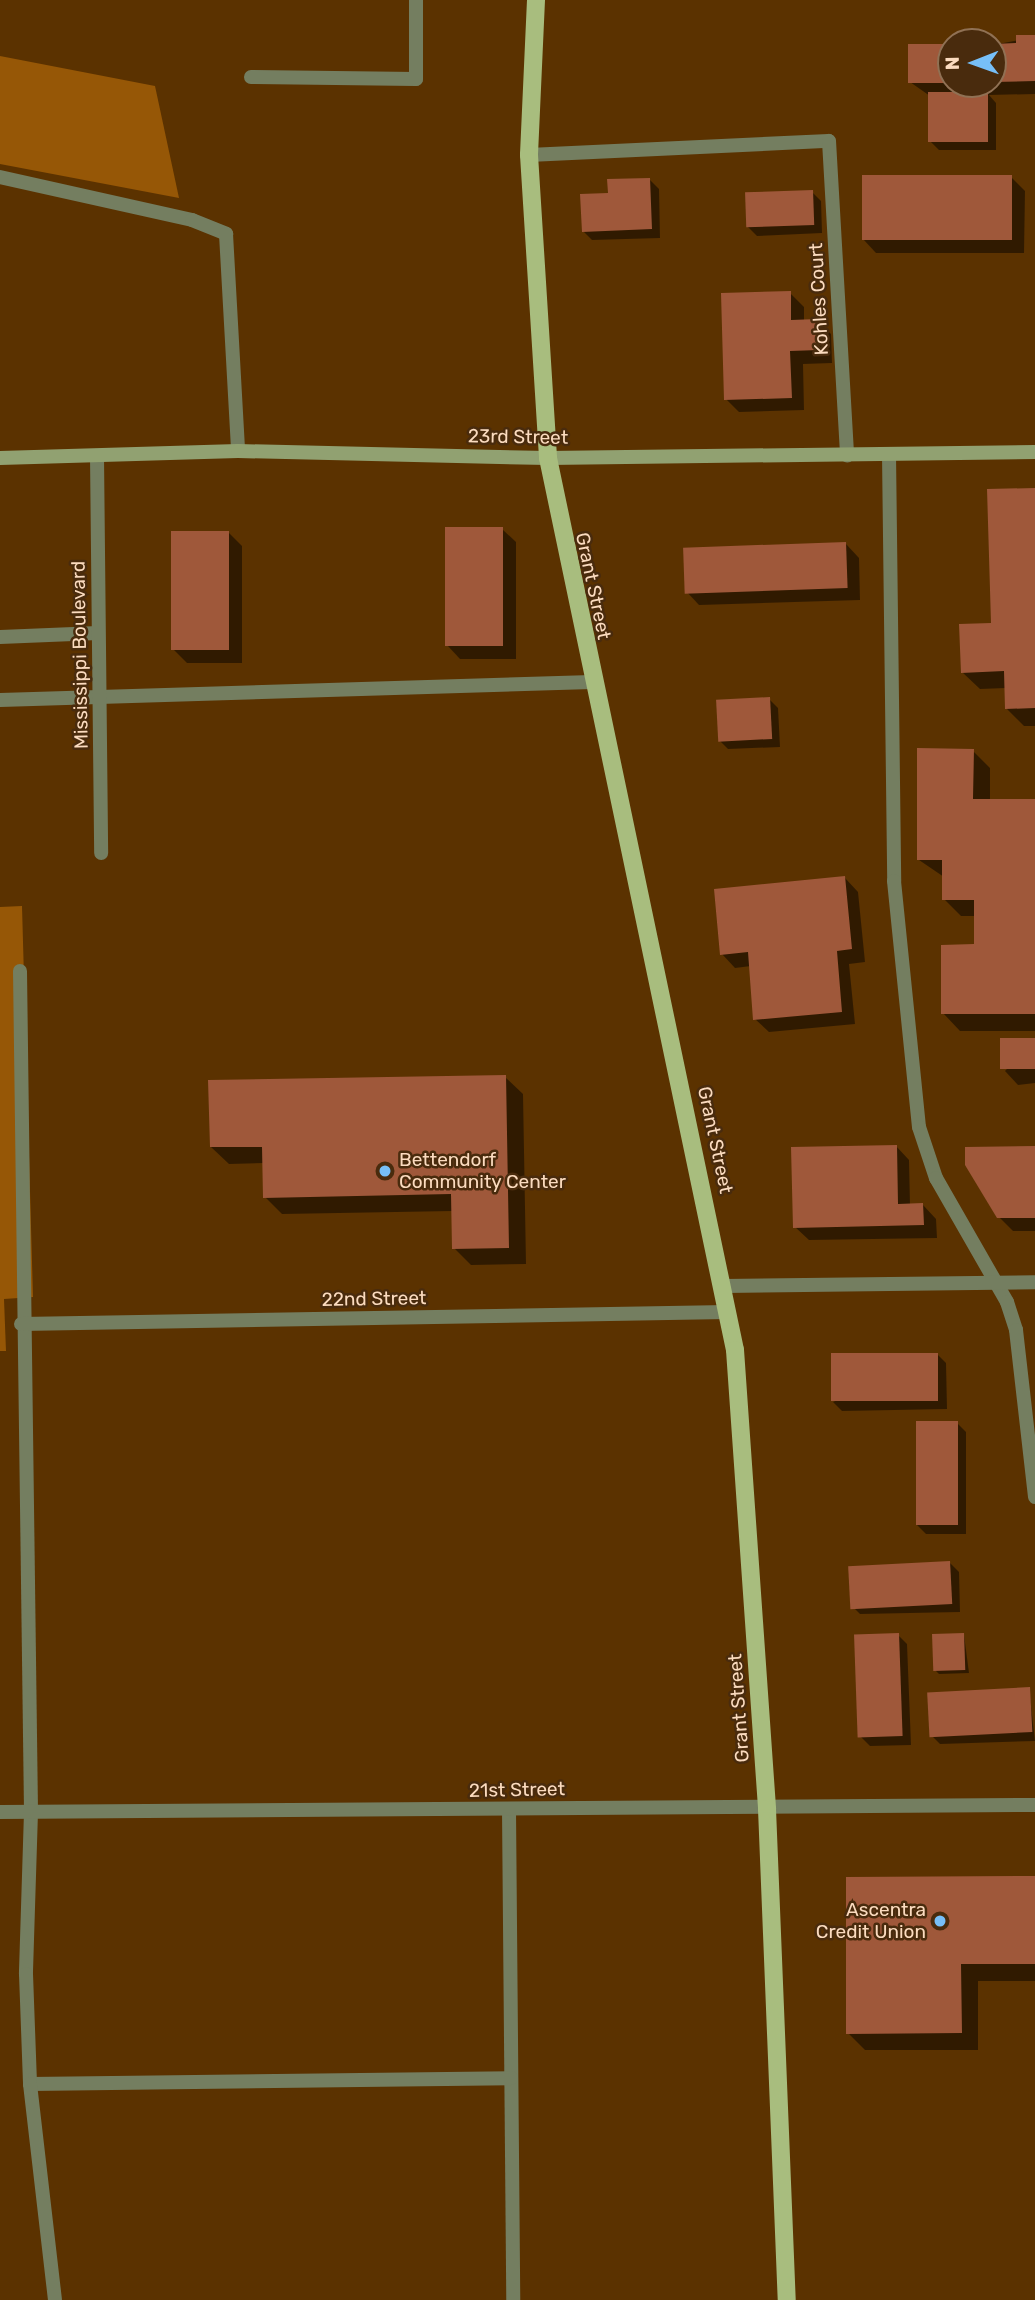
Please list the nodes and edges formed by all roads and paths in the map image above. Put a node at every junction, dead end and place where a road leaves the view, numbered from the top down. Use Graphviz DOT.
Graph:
graph roads {
  1 [pos="416,0"];
  2 [pos="536,0"];
  3 [pos="251,77"];
  4 [pos="528,155"];
  5 [pos="0,177"];
  6 [pos="238,451"];
  7 [pos="1035,452"];
  8 [pos="888,454"];
  9 [pos="847,455"];
  10 [pos="97,456"];
  11 [pos="0,458"];
  12 [pos="548,458"];
  13 [pos="98,633"];
  14 [pos="0,637"];
  15 [pos="592,682"];
  16 [pos="101,698"];
  17 [pos="0,700"];
  18 [pos="101,853"];
  19 [pos="20,971"];
  20 [pos="996,1282"];
  21 [pos="1035,1282"];
  22 [pos="724,1286"];
  23 [pos="727,1312"];
  24 [pos="21,1324"];
  25 [pos="1035,1497"];
  26 [pos="1035,1805"];
  27 [pos="767,1809"];
  28 [pos="509,1810"];
  29 [pos="0,1812"];
  30 [pos="31,1812"];
  31 [pos="511,2078"];
  32 [pos="30,2084"];
  33 [pos="55,2300"];
  34 [pos="513,2300"];
  35 [pos="787,2300"];
  1 -- 3 [label="street"];
  2 -- 4 [label="main road, Grant Street"];
  4 -- 9 [label="street, Kohles Court"];
  4 -- 12 [label="main road, Grant Street"];
  5 -- 6 [label="street"];
  6 -- 10 [label="street, 23rd Street"];
  6 -- 12 [label="street, 23rd Street"];
  7 -- 8 [label="street, 23rd Street"];
  8 -- 9 [label="street, 23rd Street"];
  8 -- 20 [label="street"];
  9 -- 12 [label="street, 23rd Street"];
  10 -- 11 [label="street, 23rd Street"];
  10 -- 13 [label="street, Mississippi Boulevard"];
  12 -- 15 [label="main road, Grant Street"];
  13 -- 14 [label="street"];
  13 -- 16 [label="street, Mississippi Boulevard"];
  15 -- 16 [label="street"];
  15 -- 22 [label="main road, Grant Street"];
  16 -- 17 [label="street"];
  16 -- 18 [label="street, Mississippi Boulevard"];
  19 -- 24 [label="street"];
  20 -- 21 [label="street"];
  20 -- 22 [label="street"];
  20 -- 25 [label="street"];
  22 -- 23 [label="main road, Grant Street"];
  23 -- 24 [label="street, 22nd Street"];
  23 -- 27 [label="main road, Grant Street"];
  24 -- 30 [label="street"];
  26 -- 27 [label="street, 21st Street"];
  27 -- 28 [label="street, 21st Street"];
  27 -- 35 [label="main road, Grant Street"];
  28 -- 30 [label="street, 21st Street"];
  28 -- 31 [label="street"];
  29 -- 30 [label="street, 21st Street"];
  30 -- 32 [label="street"];
  31 -- 32 [label="street"];
  31 -- 34 [label="street"];
  32 -- 33 [label="street"];
}
